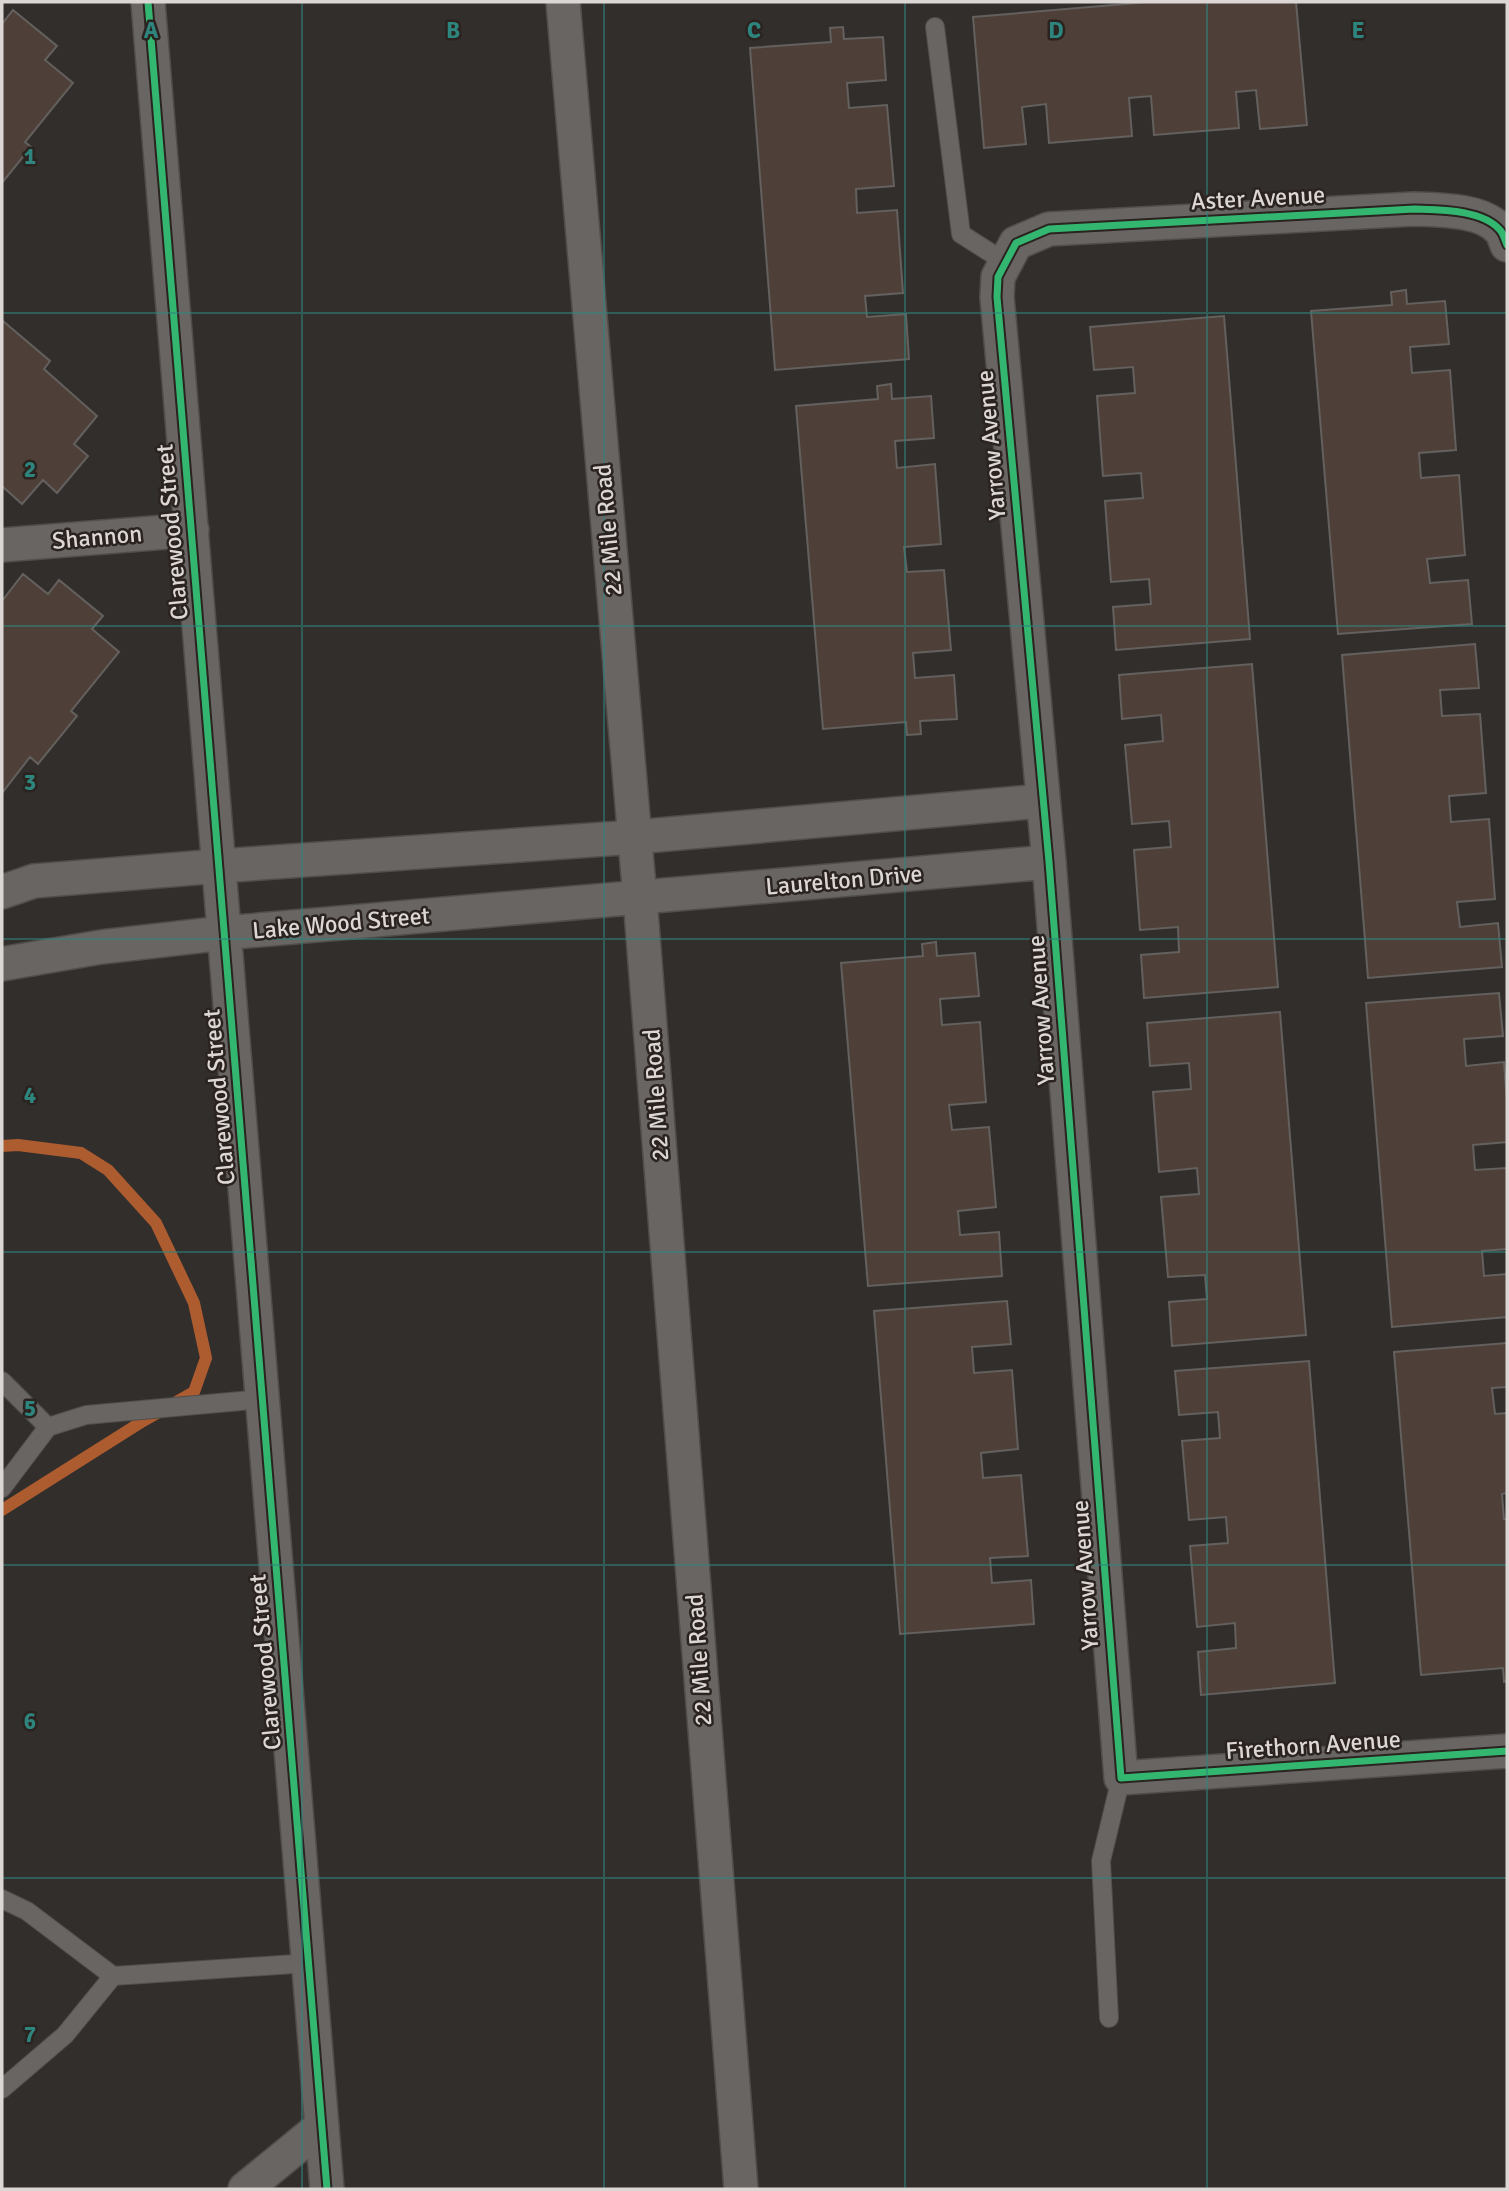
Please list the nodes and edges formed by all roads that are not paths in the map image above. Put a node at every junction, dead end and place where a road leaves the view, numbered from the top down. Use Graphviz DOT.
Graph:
graph roads {
  1 [pos="148,2"];
  2 [pos="563,2"];
  3 [pos="935,27"];
  4 [pos="1504,238"];
  5 [pos="1011,253"];
  6 [pos="192,530"];
  7 [pos="2,545"];
  8 [pos="1042,801"];
  9 [pos="635,837"];
  10 [pos="1049,862"];
  11 [pos="219,866"];
  12 [pos="2,892"];
  13 [pos="640,898"];
  14 [pos="224,933"];
  15 [pos="2,964"];
  16 [pos="2,1381"];
  17 [pos="263,1399"];
  18 [pos="48,1427"];
  19 [pos="2,1488"];
  20 [pos="1507,1751"];
  21 [pos="1121,1778"];
  22 [pos="2,1899"];
  23 [pos="309,1963"];
  24 [pos="113,1976"];
  25 [pos="1109,2018"];
  26 [pos="2,2090"];
  27 [pos="322,2126"];
  28 [pos="244,2189"];
  29 [pos="327,2189"];
  30 [pos="741,2189"];
  1 -- 6 [label="street, Clarewood Street"];
  2 -- 9 [label="street, 22 Mile Road"];
  3 -- 5 [label="lane"];
  4 -- 5 [label="street, Aster Avenue"];
  5 -- 8 [label="street, Yarrow Avenue"];
  6 -- 7 [label="street, Shannon"];
  6 -- 11 [label="street, Clarewood Street"];
  8 -- 9 [label="street"];
  8 -- 10 [label="street, Yarrow Avenue"];
  9 -- 11 [label="street"];
  9 -- 13 [label="street, 22 Mile Road"];
  10 -- 13 [label="street, Laurelton Drive"];
  10 -- 21 [label="street, Yarrow Avenue"];
  11 -- 12 [label="street"];
  11 -- 14 [label="street, Clarewood Street"];
  13 -- 14 [label="street, Lake Wood Street"];
  13 -- 30 [label="street, 22 Mile Road"];
  14 -- 15 [label="street, Lake Wood Street"];
  14 -- 17 [label="street, Clarewood Street"];
  16 -- 18 [label="lane"];
  17 -- 18 [label="lane"];
  17 -- 23 [label="street, Clarewood Street"];
  18 -- 19 [label="lane"];
  20 -- 21 [label="street, Firethorn Avenue"];
  21 -- 25 [label="lane"];
  22 -- 24 [label="lane"];
  23 -- 24 [label="lane"];
  23 -- 27 [label="street, Clarewood Street"];
  24 -- 26 [label="lane"];
  27 -- 28 [label="street"];
  27 -- 29 [label="street, Clarewood Street"];
}
